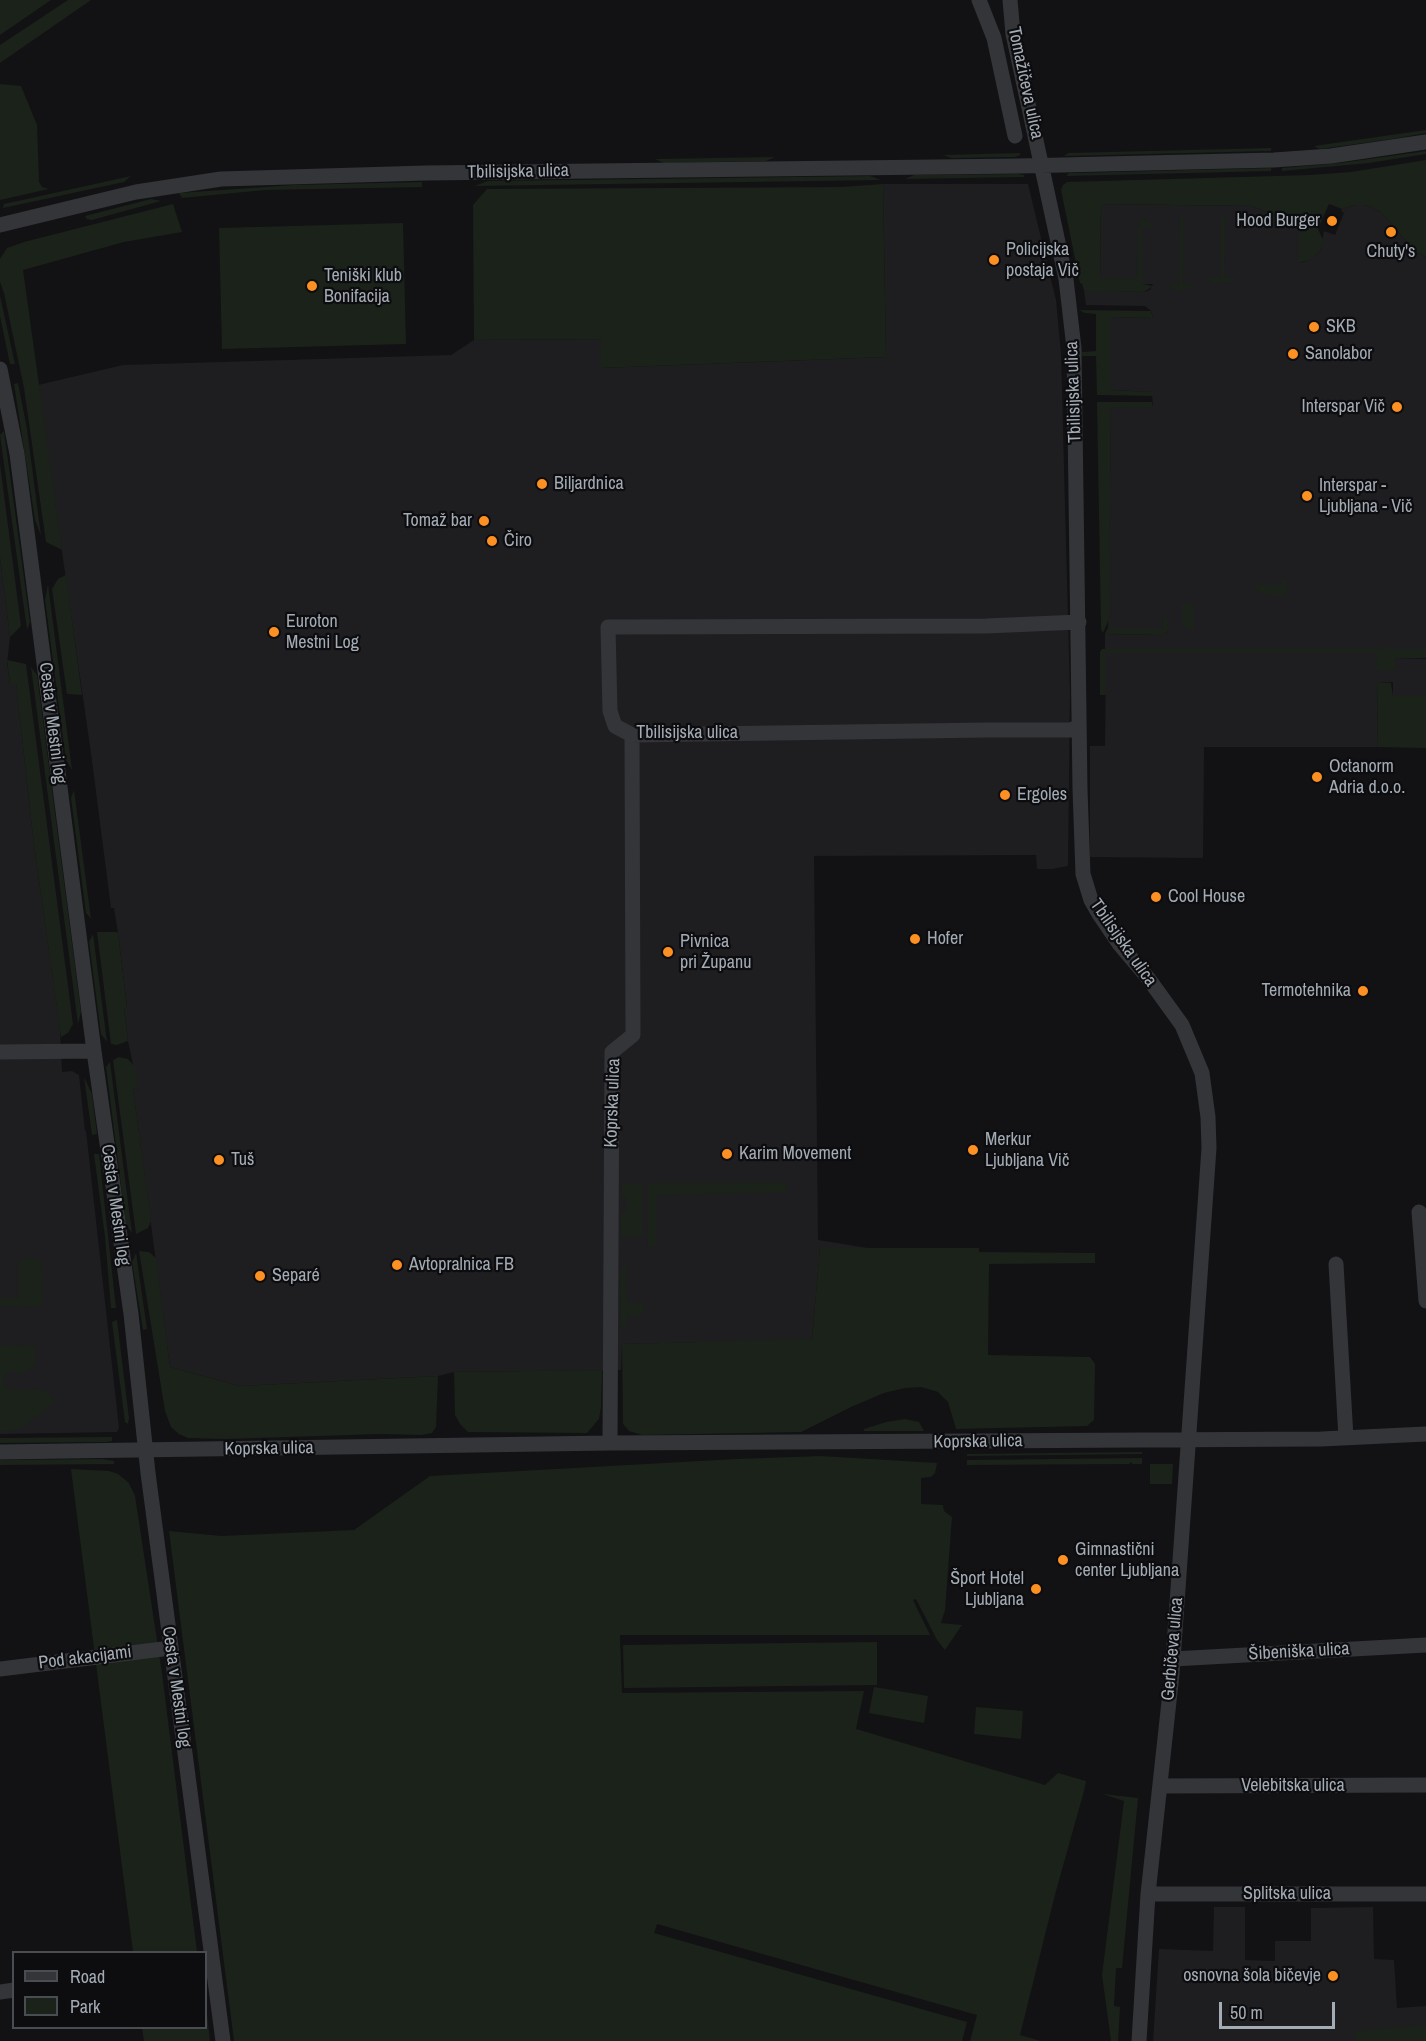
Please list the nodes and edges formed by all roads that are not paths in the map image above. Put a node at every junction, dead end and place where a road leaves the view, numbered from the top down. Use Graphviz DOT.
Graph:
graph roads {
  1 [pos="979,0"];
  2 [pos="1010,0"];
  3 [pos="1013,34"];
  4 [pos="994,38"];
  5 [pos="1015,136"];
  6 [pos="1426,142"];
  7 [pos="1042,165"];
  8 [pos="0,225"];
  9 [pos="0,369"];
  10 [pos="1079,622"];
  11 [pos="1080,726"];
  12 [pos="632,735"];
  13 [pos="94,1051"];
  14 [pos="0,1052"];
  15 [pos="1209,1148"];
  16 [pos="1419,1212"];
  17 [pos="1335,1264"];
  18 [pos="1426,1301"];
  19 [pos="1426,1434"];
  20 [pos="1346,1438"];
  21 [pos="1190,1440"];
  22 [pos="610,1443"];
  23 [pos="146,1450"];
  24 [pos="0,1452"];
  25 [pos="1426,1644"];
  26 [pos="171,1648"];
  27 [pos="1173,1659"];
  28 [pos="0,1669"];
  29 [pos="1426,1785"];
  30 [pos="1161,1786"];
  31 [pos="1148,1894"];
  32 [pos="1426,1894"];
  33 [pos="209,1965"];
  34 [pos="223,2041"];
  35 [pos="1139,2041"];
  1 -- 4 [label="street"];
  2 -- 3 [label="street, Tomažičeva ulica"];
  3 -- 4 [label="street"];
  3 -- 7 [label="street, Tomažičeva ulica"];
  4 -- 5 [label="street"];
  6 -- 7 [label="street, Tbilisijska ulica"];
  7 -- 8 [label="street, Tbilisijska ulica"];
  7 -- 10 [label="street, Tbilisijska ulica"];
  9 -- 13 [label="street, Cesta v Mestni log"];
  10 -- 11 [label="street, Tbilisijska ulica"];
  10 -- 12 [label="street, Tbilisijska ulica"];
  11 -- 12 [label="street, Tbilisijska ulica"];
  11 -- 15 [label="street, Tbilisijska ulica"];
  12 -- 22 [label="street, Koprska ulica"];
  13 -- 14 [label="street"];
  13 -- 23 [label="street, Cesta v Mestni log"];
  15 -- 21 [label="street, Gerbičeva ulica"];
  16 -- 18 [label="street"];
  17 -- 20 [label="street"];
  19 -- 20 [label="street, Koprska ulica"];
  20 -- 21 [label="street, Koprska ulica"];
  21 -- 22 [label="street, Koprska ulica"];
  21 -- 27 [label="street, Gerbičeva ulica"];
  22 -- 23 [label="street, Koprska ulica"];
  23 -- 24 [label="street, Koprska ulica"];
  23 -- 26 [label="street, Cesta v Mestni log"];
  25 -- 27 [label="street, Šibeniška ulica"];
  26 -- 28 [label="street, Pod akacijami"];
  26 -- 33 [label="street, Cesta v Mestni log"];
  27 -- 30 [label="street, Gerbičeva ulica"];
  29 -- 30 [label="street, Velebitska ulica"];
  30 -- 31 [label="street, Gerbičeva ulica"];
  31 -- 32 [label="street, Splitska ulica"];
  31 -- 35 [label="street, Gerbičeva ulica"];
  33 -- 34 [label="street, Cesta v Mestni log"];
}
